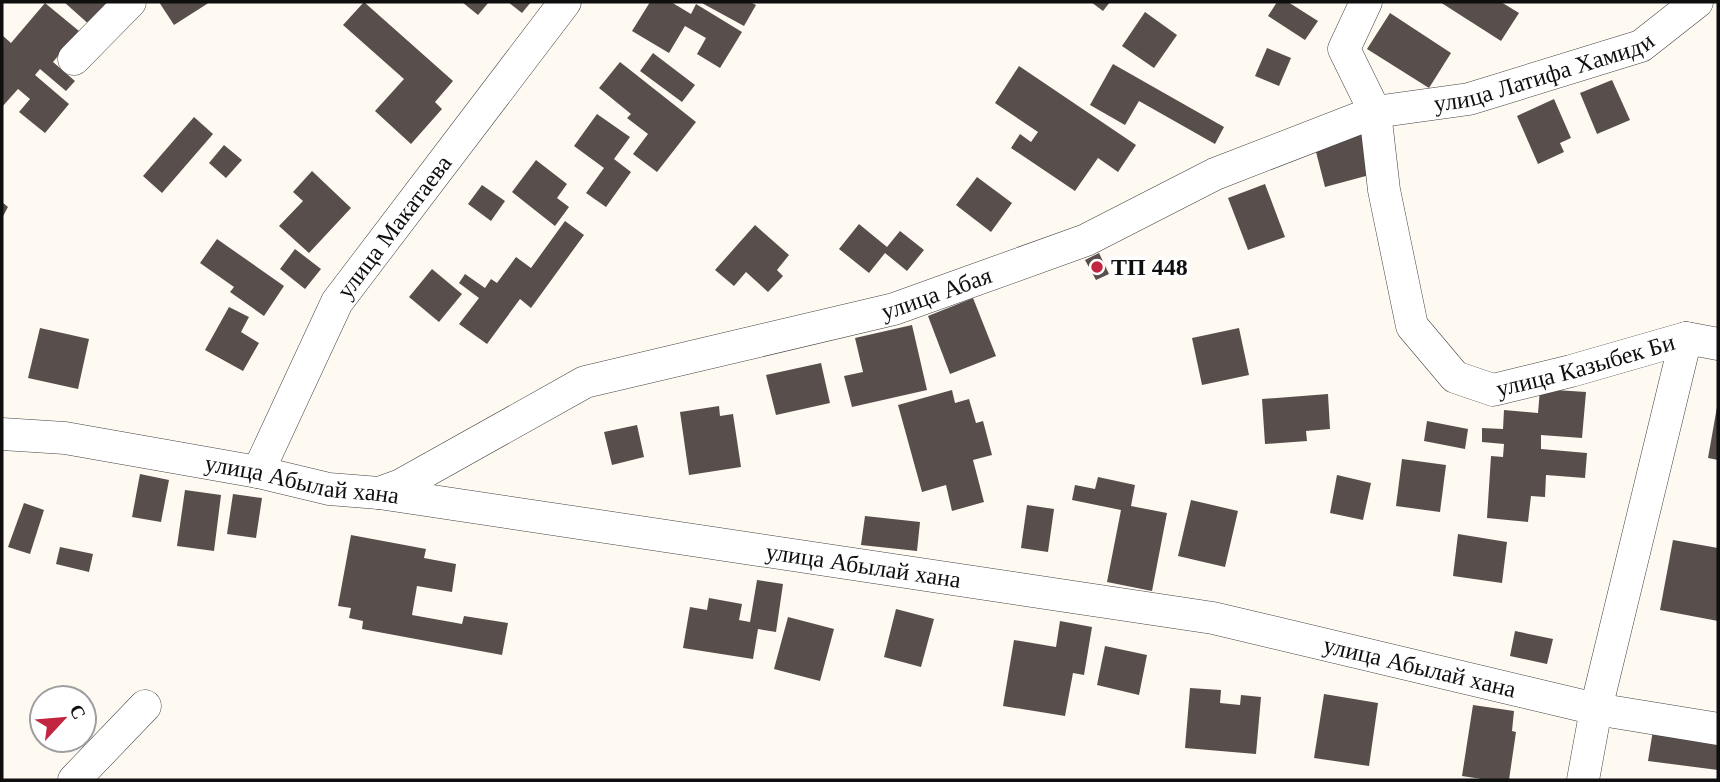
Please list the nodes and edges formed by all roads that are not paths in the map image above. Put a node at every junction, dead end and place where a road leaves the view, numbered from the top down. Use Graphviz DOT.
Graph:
graph roads {
  1 [pos="130,2"];
  2 [pos="565,2"];
  3 [pos="1366,2"];
  4 [pos="1698,2"];
  5 [pos="74,58"];
  6 [pos="1375,112"];
  7 [pos="1686,338"];
  8 [pos="1718,344"];
  9 [pos="2,434"];
  10 [pos="258,472"];
  11 [pos="379,493"];
  12 [pos="145,706"];
  13 [pos="1596,709"];
  14 [pos="1718,729"];
  15 [pos="74,780"];
  16 [pos="1583,780"];
  1 -- 5 [label="street"];
  2 -- 10 [label="street, улица Макатаева"];
  3 -- 6 [label="street"];
  4 -- 6 [label="street, улица Латифа Хамиди"];
  6 -- 7 [label="street, улица Казыбек Би"];
  6 -- 11 [label="street, улица Абая"];
  7 -- 8 [label="street, улица Казыбек Би"];
  7 -- 13 [label="street"];
  9 -- 10 [label="street, улица Абылай хана"];
  10 -- 11 [label="street, улица Абылай хана"];
  11 -- 13 [label="street, улица Абылай хана"];
  12 -- 15 [label="street"];
  13 -- 14 [label="street, улица Абылай хана"];
  13 -- 16 [label="street"];
}
